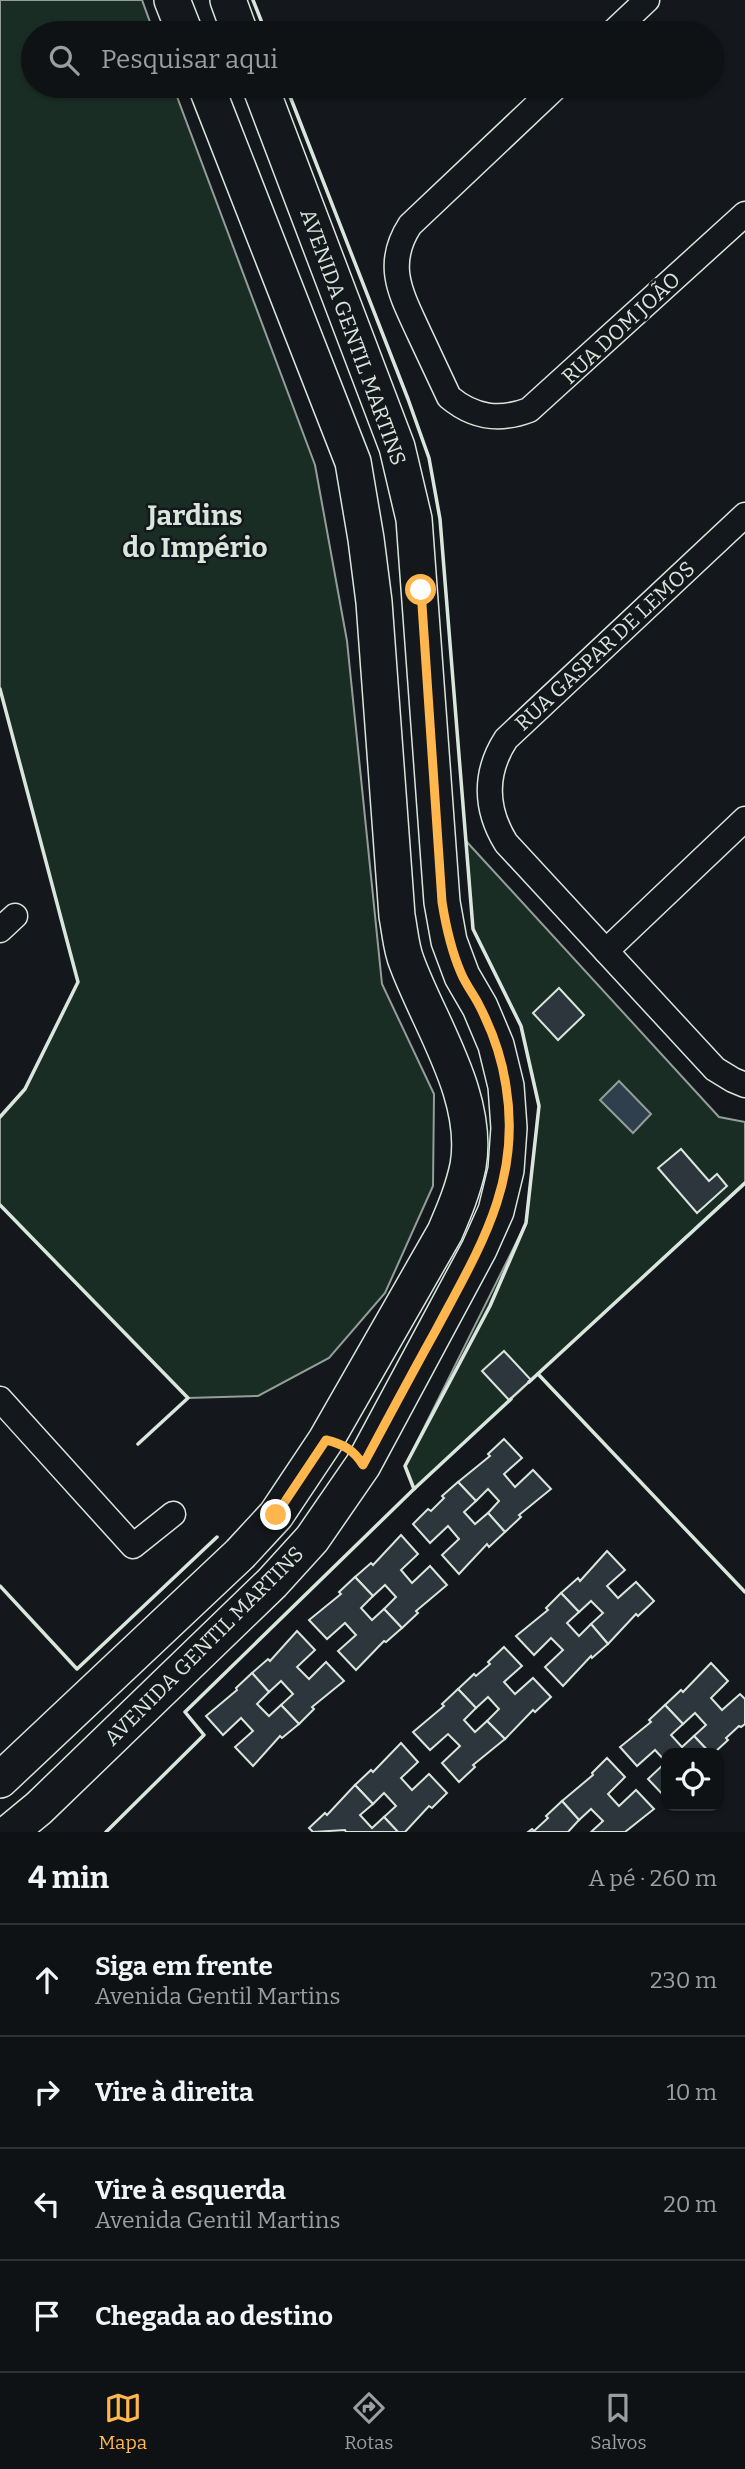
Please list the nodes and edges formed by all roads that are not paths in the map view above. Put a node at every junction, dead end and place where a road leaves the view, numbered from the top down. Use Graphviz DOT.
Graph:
graph roads {
  1 [pos="172,0"];
  2 [pos="228,0"];
  3 [pos="647,0"];
  4 [pos="180,21"];
  5 [pos="236,21"];
  6 [pos="625,21"];
  7 [pos="211,98"];
  8 [pos="265,98"];
  9 [pos="544,98"];
  10 [pos="745,214"];
  11 [pos="745,515"];
  12 [pos="745,819"];
  13 [pos="606,951"];
  14 [pos="745,1085"];
  15 [pos="0,1399"];
  16 [pos="326,1440"];
  17 [pos="363,1465"];
  18 [pos="173,1514"];
  19 [pos="276,1515"];
  20 [pos="312,1539"];
  21 [pos="0,1780"];
  22 [pos="10,1832"];
  1 -- 4 [label="main road"];
  2 -- 5 [label="main road"];
  3 -- 6 [label="street"];
  7 -- 16 [label="main road, AVENIDA GENTIL MARTINS"];
  8 -- 17 [label="main road, AVENIDA GENTIL MARTINS"];
  9 -- 10 [label="street, RUA DOM JOÃO"];
  11 -- 13 [label="street, RUA GASPAR DE LEMOS"];
  12 -- 13 [label="street"];
  13 -- 14 [label="street"];
  15 -- 18 [label="street"];
  16 -- 17 [label="main road"];
  16 -- 19 [label="main road, AVENIDA GENTIL MARTINS"];
  17 -- 20 [label="main road, AVENIDA GENTIL MARTINS"];
  19 -- 20 [label="main road"];
  19 -- 21 [label="main road, AVENIDA GENTIL MARTINS"];
  20 -- 22 [label="main road, AVENIDA GENTIL MARTINS"];
}
